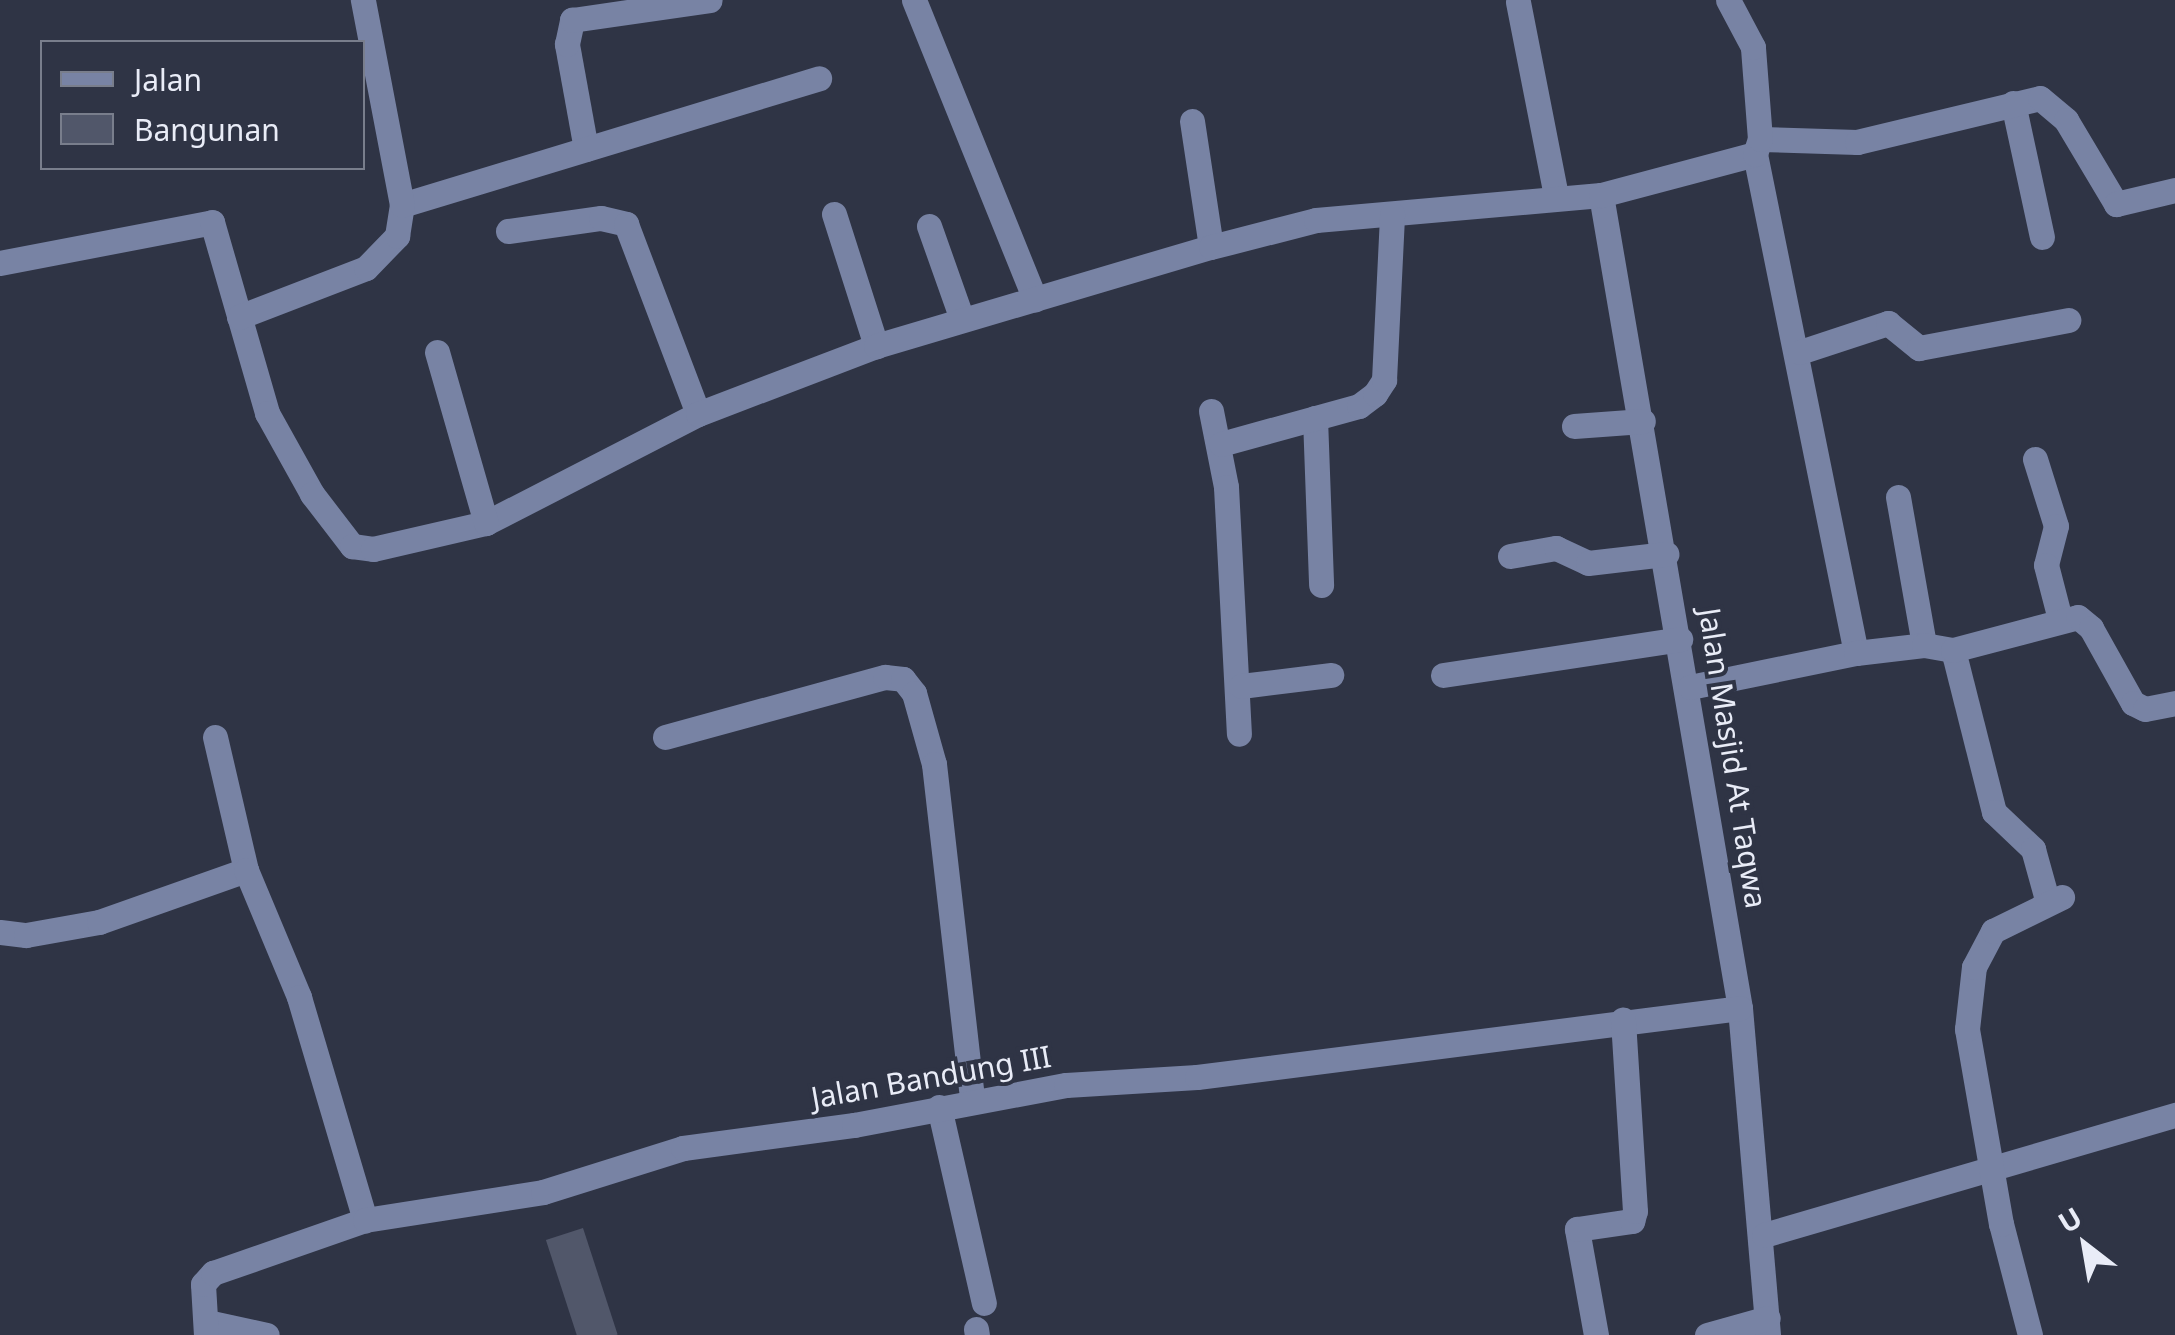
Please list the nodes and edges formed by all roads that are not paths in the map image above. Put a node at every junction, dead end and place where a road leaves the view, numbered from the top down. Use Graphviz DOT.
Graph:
graph roads {
  1 [pos="363,0"];
  2 [pos="710,0"];
  3 [pos="914,0"];
  4 [pos="1728,0"];
  5 [pos="1518,2"];
  6 [pos="819,78"];
  7 [pos="2013,104"];
  8 [pos="1192,120"];
  9 [pos="1758,147"];
  10 [pos="586,149"];
  11 [pos="2175,190"];
  12 [pos="1556,196"];
  13 [pos="1601,196"];
  14 [pos="402,205"];
  15 [pos="834,214"];
  16 [pos="1392,214"];
  17 [pos="929,226"];
  18 [pos="508,231"];
  19 [pos="2042,238"];
  20 [pos="1211,247"];
  21 [pos="0,264"];
  22 [pos="1035,300"];
  23 [pos="239,317"];
  24 [pos="962,320"];
  25 [pos="2068,320"];
  26 [pos="876,346"];
  27 [pos="437,352"];
  28 [pos="1800,352"];
  29 [pos="1211,410"];
  30 [pos="698,414"];
  31 [pos="1314,418"];
  32 [pos="1643,421"];
  33 [pos="1574,426"];
  34 [pos="1221,444"];
  35 [pos="2035,459"];
  36 [pos="1898,497"];
  37 [pos="486,523"];
  38 [pos="1666,554"];
  39 [pos="1510,556"];
  40 [pos="1320,585"];
  41 [pos="2060,619"];
  42 [pos="1680,639"];
  43 [pos="1924,645"];
  44 [pos="1953,650"];
  45 [pos="1856,653"];
  46 [pos="1330,674"];
  47 [pos="1443,675"];
  48 [pos="1241,686"];
  49 [pos="1690,687"];
  50 [pos="2175,703"];
  51 [pos="1239,734"];
  52 [pos="665,737"];
  53 [pos="216,738"];
  54 [pos="246,870"];
  55 [pos="0,932"];
  56 [pos="1740,1008"];
  57 [pos="1623,1018"];
  58 [pos="972,1100"];
  59 [pos="940,1107"];
  60 [pos="2175,1114"];
  61 [pos="1989,1165"];
  62 [pos="365,1220"];
  63 [pos="1764,1235"];
  64 [pos="984,1303"];
  65 [pos="1768,1326"];
  66 [pos="206,1328"];
  67 [pos="267,1335"];
  68 [pos="1596,1335"];
  69 [pos="1707,1335"];
  70 [pos="2030,1335"];
  1 -- 14 [label="street"];
  2 -- 10 [label="street"];
  3 -- 22 [label="street"];
  4 -- 9 [label="street"];
  5 -- 12 [label="street"];
  6 -- 10 [label="street"];
  7 -- 9 [label="street"];
  7 -- 11 [label="street"];
  7 -- 19 [label="street"];
  8 -- 20 [label="street"];
  9 -- 13 [label="street"];
  9 -- 28 [label="street"];
  10 -- 14 [label="street"];
  12 -- 13 [label="street"];
  12 -- 16 [label="street"];
  13 -- 32 [label="street, Jalan Masjid At Taqwa"];
  14 -- 23 [label="street"];
  15 -- 26 [label="street"];
  16 -- 20 [label="street"];
  16 -- 31 [label="street"];
  17 -- 24 [label="street"];
  18 -- 30 [label="street"];
  20 -- 22 [label="street"];
  21 -- 23 [label="street"];
  22 -- 24 [label="street"];
  23 -- 37 [label="street"];
  24 -- 26 [label="street"];
  25 -- 28 [label="street"];
  26 -- 30 [label="street"];
  27 -- 37 [label="street"];
  28 -- 45 [label="street"];
  29 -- 34 [label="street"];
  30 -- 37 [label="street"];
  31 -- 34 [label="street"];
  31 -- 40 [label="street"];
  32 -- 33 [label="street"];
  32 -- 38 [label="street, Jalan Masjid At Taqwa"];
  34 -- 48 [label="street"];
  35 -- 41 [label="street"];
  36 -- 43 [label="street"];
  38 -- 39 [label="street"];
  38 -- 42 [label="street, Jalan Masjid At Taqwa"];
  41 -- 44 [label="street"];
  41 -- 50 [label="street"];
  42 -- 47 [label="street"];
  42 -- 49 [label="street, Jalan Masjid At Taqwa"];
  43 -- 44 [label="street"];
  43 -- 45 [label="street"];
  44 -- 61 [label="street"];
  45 -- 49 [label="street"];
  46 -- 48 [label="street"];
  48 -- 51 [label="street"];
  49 -- 56 [label="street, Jalan Masjid At Taqwa"];
  52 -- 58 [label="street"];
  53 -- 54 [label="street"];
  54 -- 55 [label="street"];
  54 -- 62 [label="street"];
  56 -- 57 [label="street, Jalan Bandung III"];
  56 -- 63 [label="street, Jalan Masjid At Taqwa"];
  57 -- 58 [label="street, Jalan Bandung III"];
  57 -- 68 [label="street"];
  58 -- 59 [label="street, Jalan Bandung III"];
  59 -- 62 [label="street, Jalan Bandung III"];
  59 -- 64 [label="street"];
  60 -- 61 [label="street"];
  61 -- 63 [label="street"];
  61 -- 70 [label="street"];
  62 -- 66 [label="street, Jalan Bandung III"];
  63 -- 65 [label="street, Jalan Masjid At Taqwa"];
  65 -- 69 [label="street"];
  66 -- 67 [label="street"];
}
